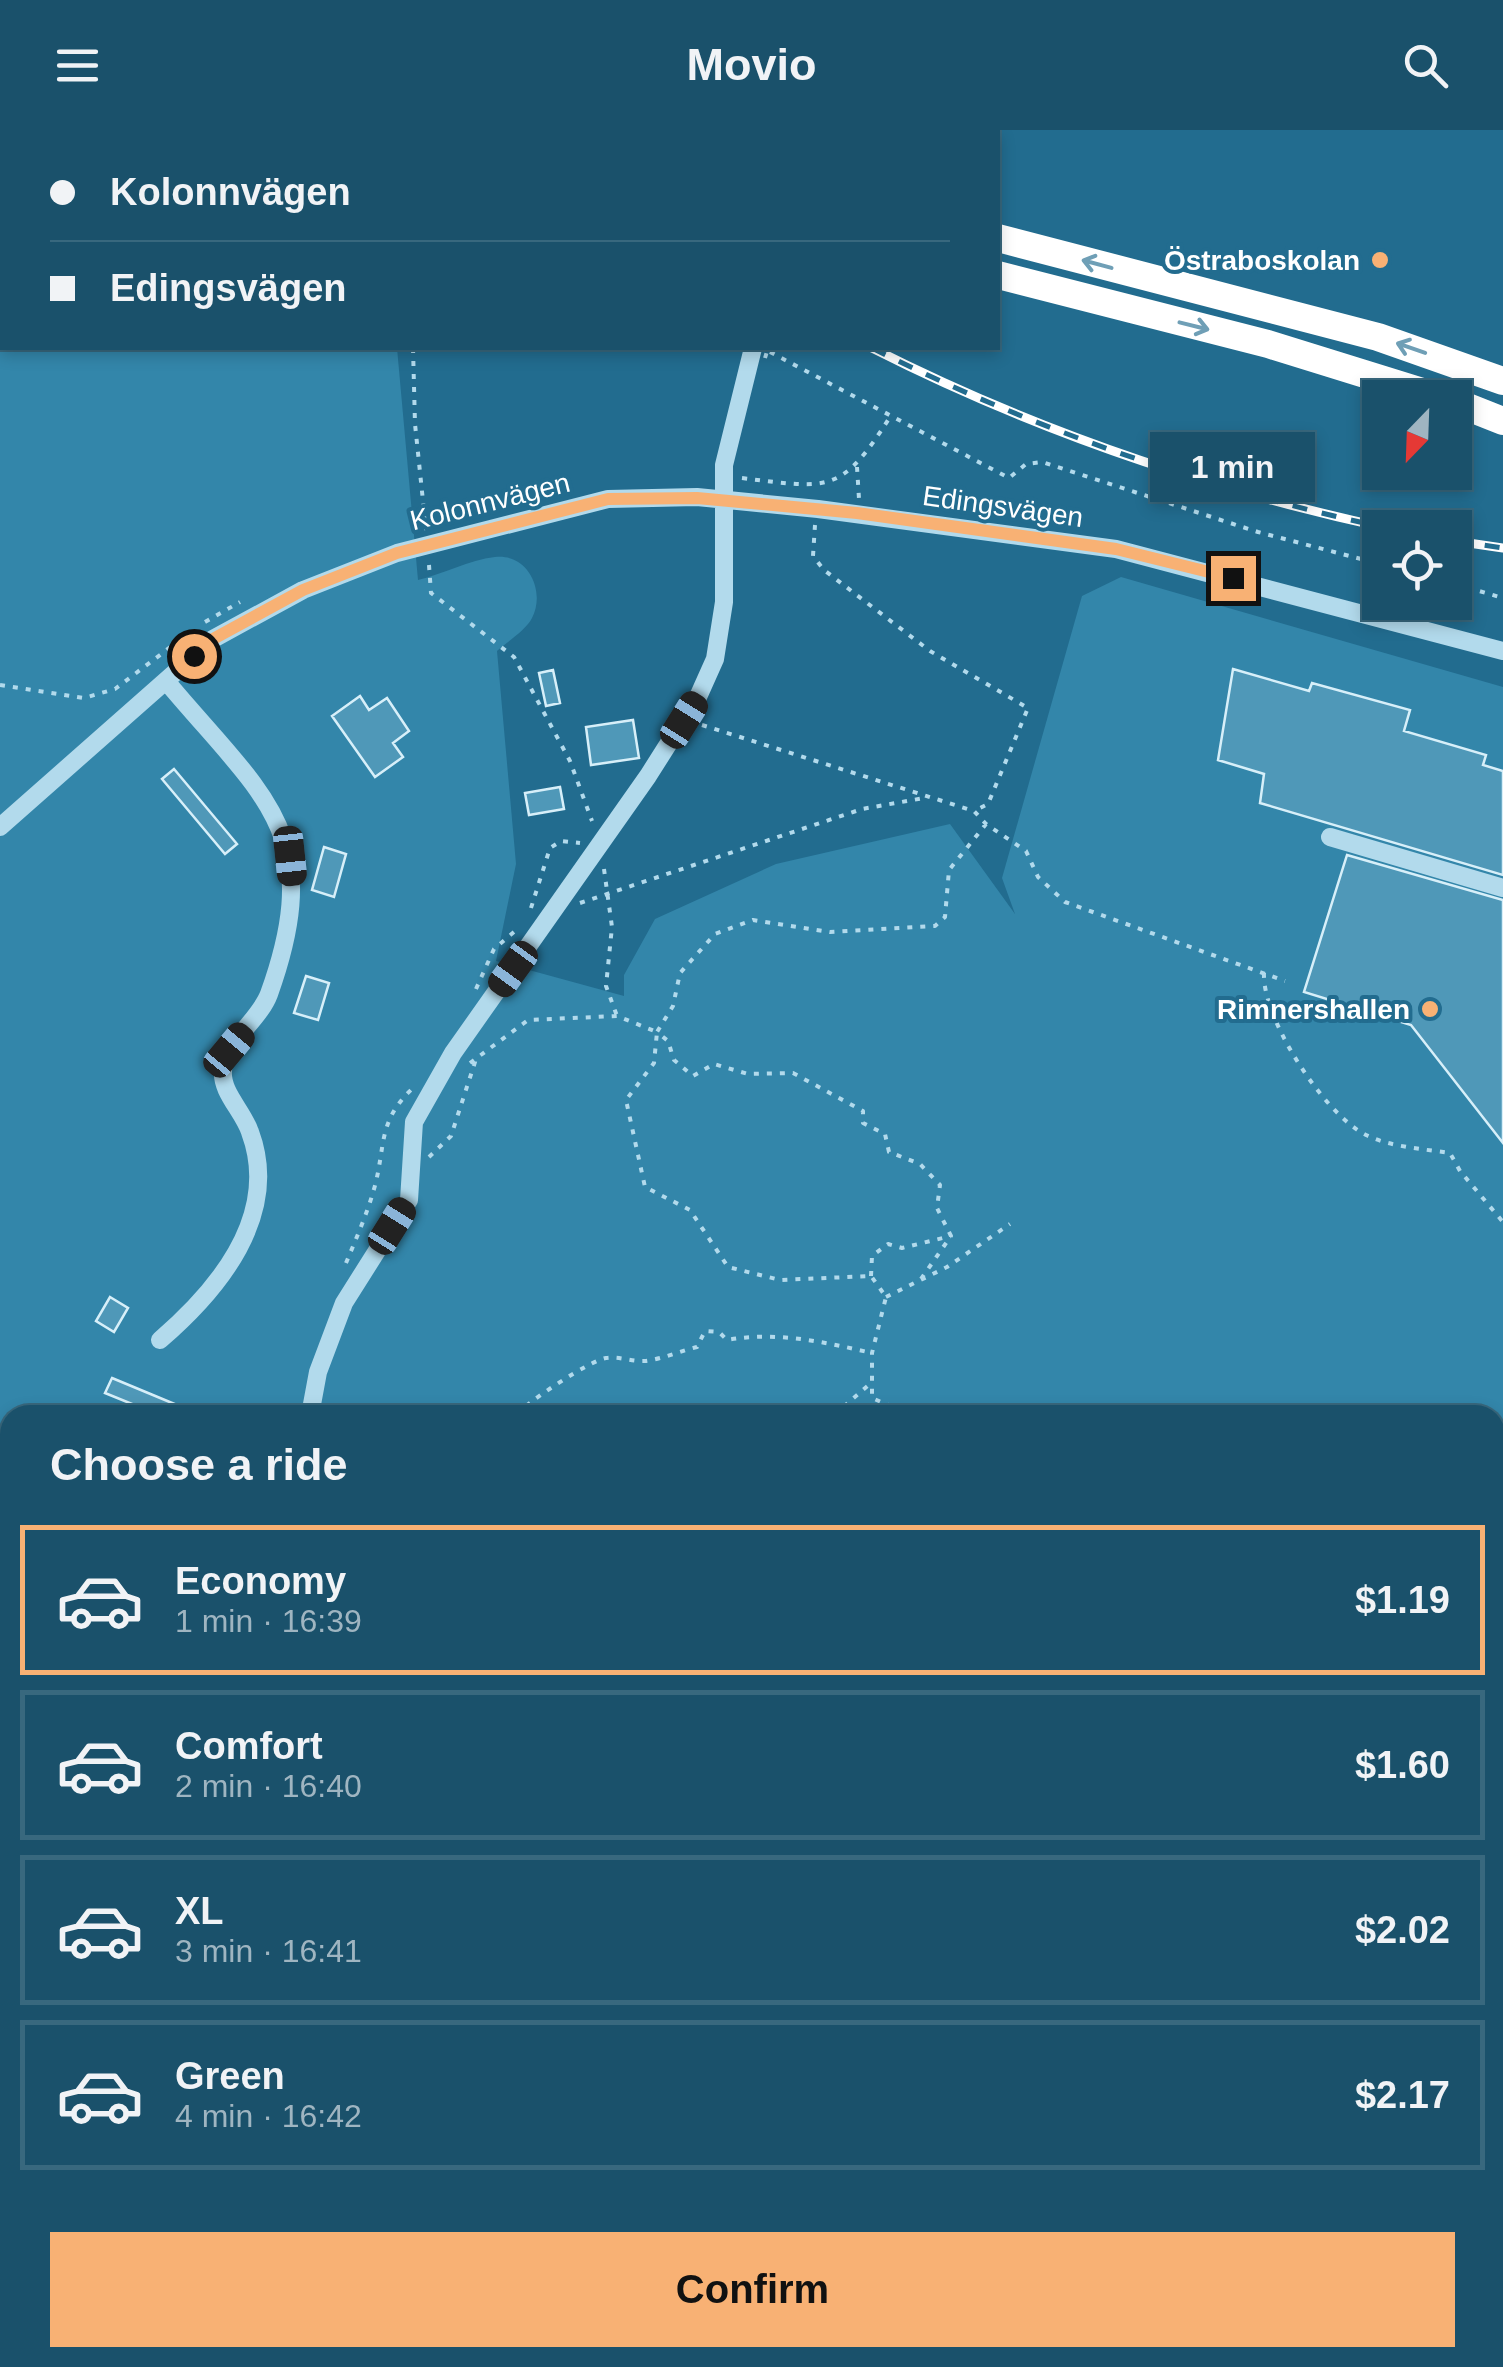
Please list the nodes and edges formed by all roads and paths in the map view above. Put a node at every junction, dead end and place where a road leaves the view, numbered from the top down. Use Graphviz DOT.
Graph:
graph roads {
  1 [pos="1000,239"];
  2 [pos="1000,276"];
  3 [pos="414,350"];
  4 [pos="760,350"];
  5 [pos="1386,380"];
  6 [pos="1503,381"];
  7 [pos="1472,408"];
  8 [pos="890,417"];
  9 [pos="1503,420"];
  10 [pos="857,467"];
  11 [pos="742,478"];
  12 [pos="722,500"];
  13 [pos="818,509"];
  14 [pos="857,513"];
  15 [pos="428,545"];
  16 [pos="1362,559"];
  17 [pos="1472,589"];
  18 [pos="1503,598"];
  19 [pos="1503,652"];
  20 [pos="163,683"];
  21 [pos="684,720"];
  22 [pos="929,797"];
  23 [pos="974,811"];
  24 [pos="986,824"];
  25 [pos="0,826"];
  26 [pos="1330,836"];
  27 [pos="600,843"];
  28 [pos="1503,888"];
  29 [pos="607,894"];
  30 [pos="553,913"];
  31 [pos="1264,973"];
  32 [pos="1286,980"];
  33 [pos="617,1016"];
  34 [pos="657,1032"];
  35 [pos="476,1058"];
  36 [pos="462,1069"];
  37 [pos="412,1174"];
  38 [pos="1503,1222"];
  39 [pos="1010,1224"];
  40 [pos="950,1236"];
  41 [pos="871,1276"];
  42 [pos="921,1279"];
  43 [pos="886,1297"];
  44 [pos="160,1340"];
  45 [pos="872,1353"];
  46 [pos="872,1382"];
  47 [pos="312,1405"];
  48 [pos="523,1405"];
  49 [pos="846,1405"];
  50 [pos="888,1405"];
  6 -- 1 [label="highway, one-way"];
  2 -- 5 [label="highway, one-way"];
  3 -- 15 [label="path"];
  4 -- 8 [label="path"];
  4 -- 12 [label="street"];
  7 -- 9 [label="highway"];
  8 -- 10 [label="path"];
  8 -- 16 [label="path"];
  10 -- 11 [label="path"];
  10 -- 14 [label="path"];
  12 -- 13 [label="street, Edingsvägen"];
  12 -- 15 [label="street, Kolonnvägen"];
  12 -- 21 [label="street"];
  13 -- 14 [label="street, Edingsvägen"];
  13 -- 23 [label="path"];
  14 -- 19 [label="street, Edingsvägen"];
  15 -- 20 [label="street, Kolonnvägen"];
  15 -- 27 [label="path"];
  17 -- 18 [label="path"];
  20 -- 25 [label="street, Kolonnvägen"];
  20 -- 44 [label="street"];
  21 -- 22 [label="path"];
  21 -- 27 [label="street"];
  22 -- 23 [label="path"];
  22 -- 29 [label="path"];
  23 -- 24 [label="path"];
  24 -- 31 [label="path"];
  24 -- 34 [label="path"];
  26 -- 28 [label="street"];
  27 -- 29 [label="path"];
  27 -- 30 [label="street"];
  29 -- 30 [label="path"];
  29 -- 33 [label="path"];
  30 -- 37 [label="street"];
  31 -- 32 [label="path"];
  31 -- 38 [label="path"];
  33 -- 34 [label="path"];
  33 -- 35 [label="path"];
  34 -- 40 [label="path"];
  34 -- 41 [label="path"];
  35 -- 36 [label="path"];
  35 -- 37 [label="path"];
  37 -- 47 [label="street"];
  39 -- 42 [label="path"];
  40 -- 41 [label="path"];
  40 -- 42 [label="path"];
  41 -- 43 [label="path"];
  42 -- 43 [label="path"];
  43 -- 45 [label="path"];
  45 -- 46 [label="path"];
  45 -- 48 [label="path"];
  46 -- 49 [label="path"];
  46 -- 50 [label="path"];
}
